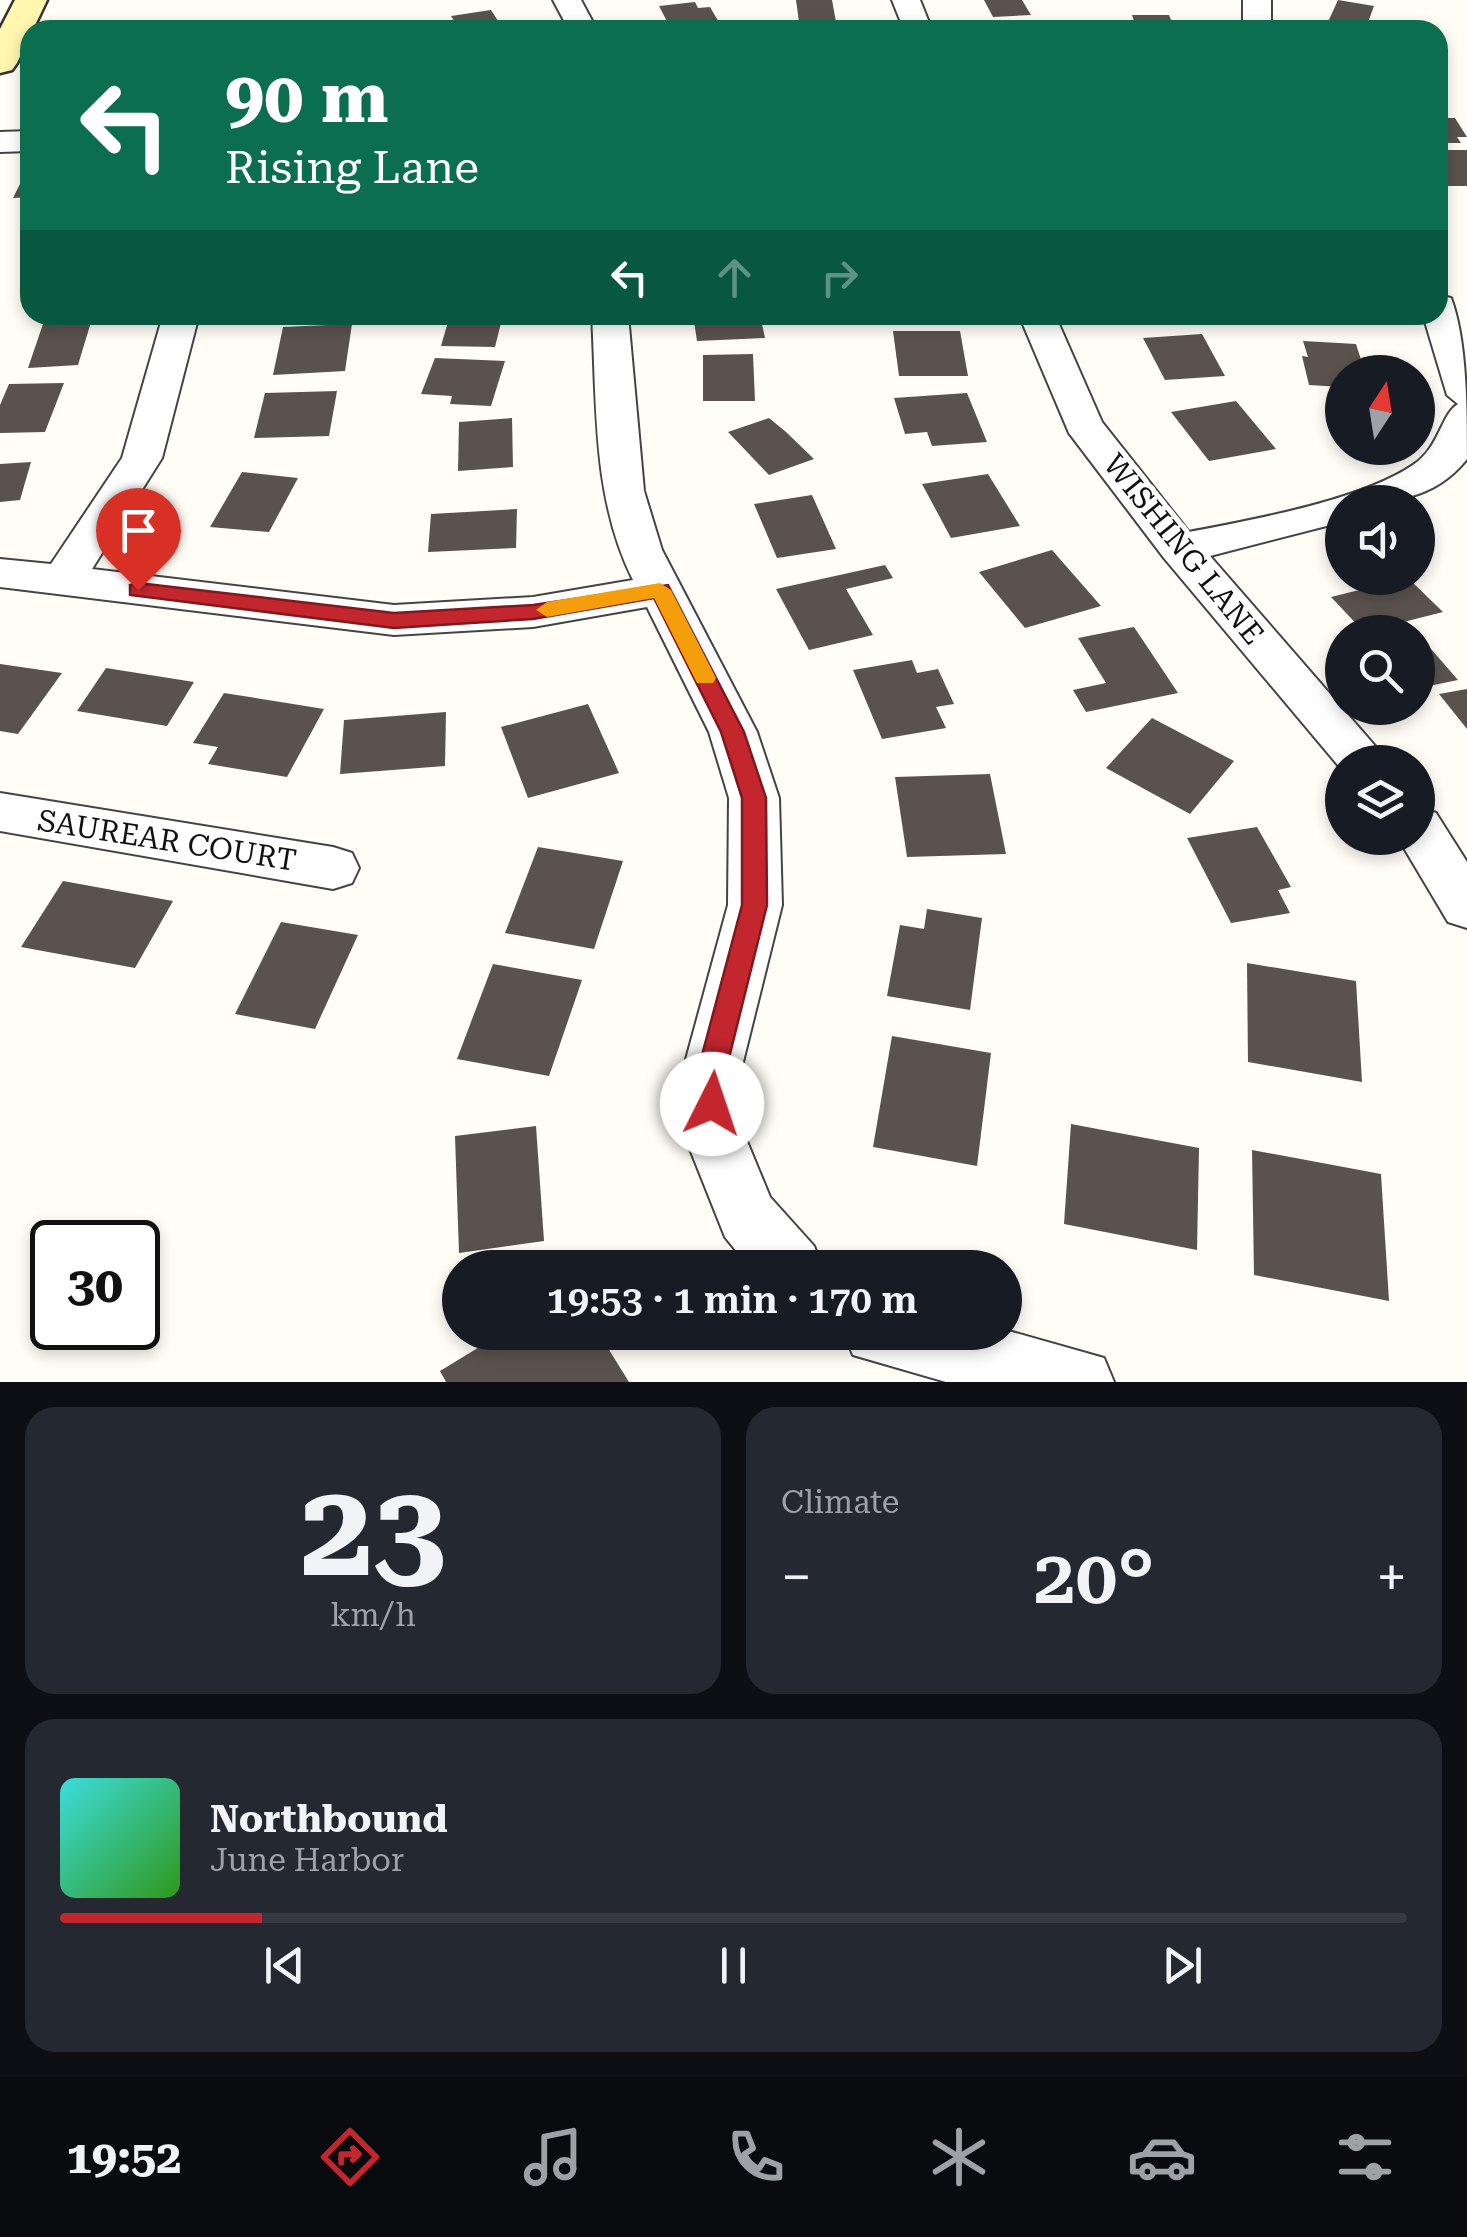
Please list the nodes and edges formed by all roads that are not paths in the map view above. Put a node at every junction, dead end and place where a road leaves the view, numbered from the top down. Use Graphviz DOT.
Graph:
graph roads {
  1 [pos="20,21"];
  2 [pos="0,63"];
  3 [pos="178,325"];
  4 [pos="611,325"];
  5 [pos="1041,325"];
  6 [pos="1444,325"];
  7 [pos="1467,395"];
  8 [pos="1467,414"];
  9 [pos="1406,485"];
  10 [pos="1325,513"];
  11 [pos="1179,548"];
  12 [pos="0,573"];
  13 [pos="64,579"];
  14 [pos="660,590"];
  15 [pos="1349,745"];
  16 [pos="0,812"];
  17 [pos="1435,851"];
  18 [pos="334,868"];
  19 [pos="1467,907"];
  20 [pos="776,1250"];
  21 [pos="949,1350"];
  22 [pos="1080,1382"];
  1 -- 2 [label="main road"];
  3 -- 13 [label="street"];
  4 -- 14 [label="street"];
  5 -- 11 [label="street, WISHING LANE"];
  6 -- 7 [label="street"];
  8 -- 9 [label="street"];
  10 -- 11 [label="street"];
  11 -- 15 [label="street, WISHING LANE"];
  12 -- 13 [label="street"];
  13 -- 14 [label="street"];
  14 -- 20 [label="street"];
  16 -- 18 [label="street, SAUREAR COURT"];
  17 -- 19 [label="street"];
  21 -- 22 [label="street"];
}
